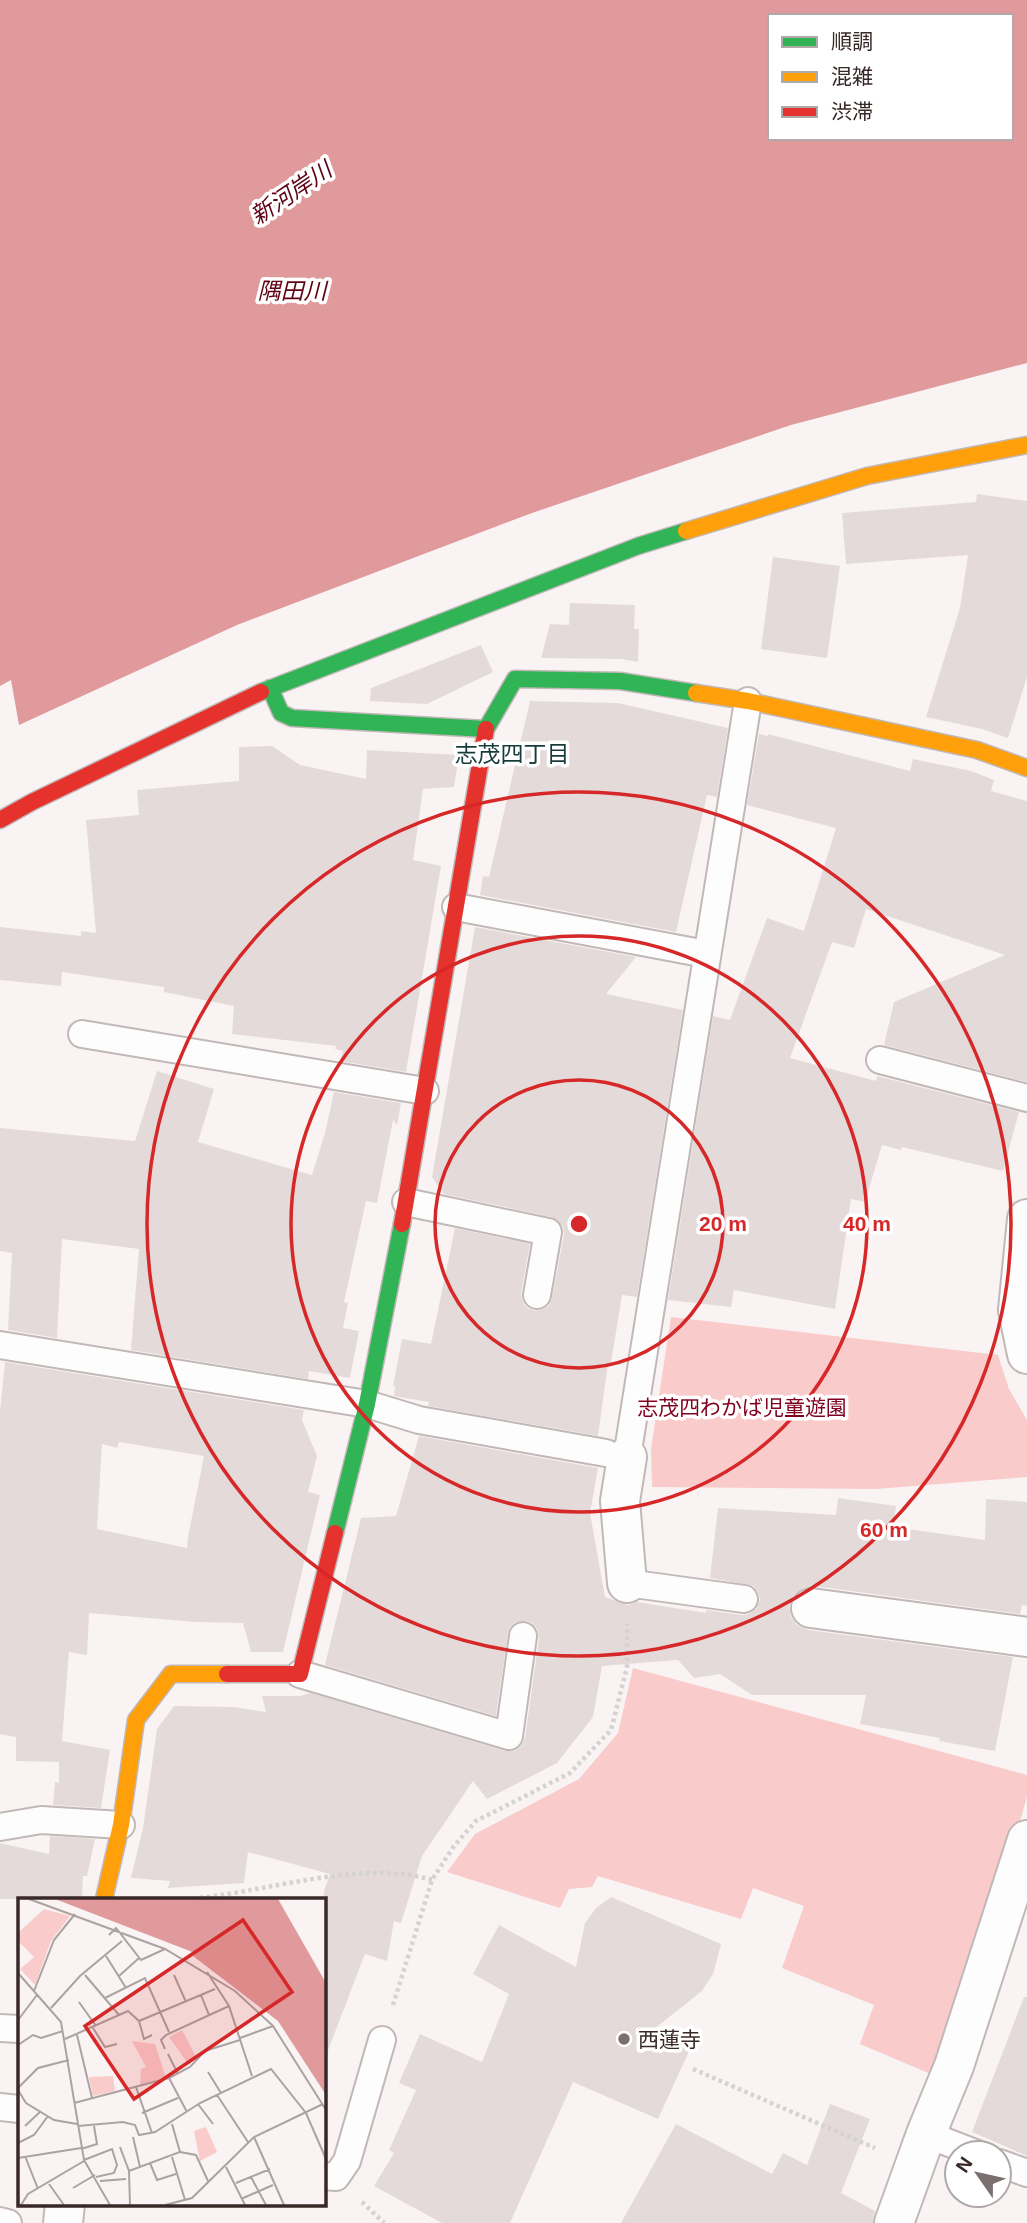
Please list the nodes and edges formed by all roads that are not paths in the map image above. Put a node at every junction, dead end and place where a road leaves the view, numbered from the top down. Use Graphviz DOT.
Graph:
graph roads {
  1 [pos="1027,445"];
  2 [pos="270,688"];
  3 [pos="748,701"];
  4 [pos="486,729"];
  5 [pos="1027,768"];
  6 [pos="0,820"];
  7 [pos="456,907"];
  8 [pos="706,954"];
  9 [pos="82,1034"];
  10 [pos="880,1060"];
  11 [pos="425,1091"];
  12 [pos="1027,1098"];
  13 [pos="406,1202"];
  14 [pos="1027,1219"];
  15 [pos="537,1295"];
  16 [pos="0,1345"];
  17 [pos="1027,1354"];
  18 [pos="367,1404"];
  19 [pos="617,1455"];
  20 [pos="627,1583"];
  21 [pos="744,1599"];
  22 [pos="811,1608"];
  23 [pos="523,1636"];
  24 [pos="1027,1637"];
  25 [pos="300,1674"];
  26 [pos="121,1825"];
  27 [pos="0,1827"];
  28 [pos="1027,1840"];
  29 [pos="104,1898"];
  30 [pos="0,2028"];
  31 [pos="18,2029"];
  32 [pos="382,2040"];
  33 [pos="0,2107"];
  34 [pos="18,2109"];
  35 [pos="920,2149"];
  36 [pos="943,2151"];
  37 [pos="326,2176"];
  38 [pos="0,2221"];
  39 [pos="8,2223"];
  40 [pos="894,2223"];
  1 -- 2 [label="street"];
  2 -- 4 [label="street"];
  2 -- 6 [label="street"];
  3 -- 4 [label="street"];
  3 -- 5 [label="street"];
  3 -- 8 [label="lane"];
  4 -- 7 [label="street"];
  7 -- 8 [label="lane"];
  7 -- 11 [label="street"];
  8 -- 19 [label="lane"];
  9 -- 11 [label="lane"];
  10 -- 12 [label="lane"];
  11 -- 13 [label="street"];
  13 -- 15 [label="lane"];
  13 -- 18 [label="street"];
  14 -- 17 [label="street"];
  16 -- 18 [label="lane"];
  18 -- 19 [label="lane"];
  18 -- 25 [label="street"];
  19 -- 20 [label="street"];
  20 -- 21 [label="lane"];
  22 -- 24 [label="street"];
  23 -- 25 [label="lane"];
  25 -- 26 [label="street"];
  26 -- 27 [label="lane"];
  26 -- 29 [label="street"];
  28 -- 35 [label="street"];
  30 -- 31 [label="lane"];
  32 -- 37 [label="lane"];
  33 -- 34 [label="lane"];
  35 -- 36 [label="lane"];
  35 -- 40 [label="street"];
  38 -- 39 [label="lane"];
}
